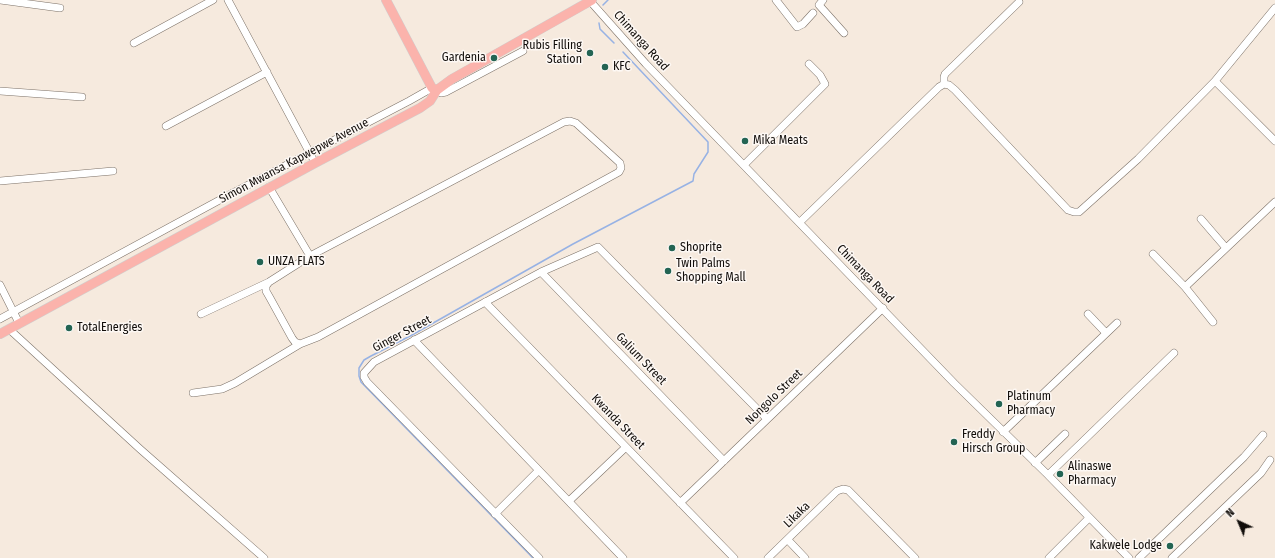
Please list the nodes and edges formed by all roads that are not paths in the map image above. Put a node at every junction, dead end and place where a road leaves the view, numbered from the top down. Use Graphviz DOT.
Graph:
graph roads {
  1 [pos="0,0"];
  2 [pos="213,0"];
  3 [pos="228,0"];
  4 [pos="386,0"];
  5 [pos="591,0"];
  6 [pos="776,0"];
  7 [pos="823,0"];
  8 [pos="1019,2"];
  9 [pos="60,8"];
  10 [pos="1275,8"];
  11 [pos="813,13"];
  12 [pos="844,33"];
  13 [pos="134,42"];
  14 [pos="523,51"];
  15 [pos="809,64"];
  16 [pos="267,72"];
  17 [pos="1215,81"];
  18 [pos="944,84"];
  19 [pos="435,89"];
  20 [pos="0,91"];
  21 [pos="82,97"];
  22 [pos="166,126"];
  23 [pos="1275,141"];
  24 [pos="310,154"];
  25 [pos="315,163"];
  26 [pos="744,165"];
  27 [pos="113,171"];
  28 [pos="0,181"];
  29 [pos="269,187"];
  30 [pos="1275,202"];
  31 [pos="1201,219"];
  32 [pos="800,222"];
  33 [pos="151,238"];
  34 [pos="1226,248"];
  35 [pos="156,249"];
  36 [pos="1154,254"];
  37 [pos="310,256"];
  38 [pos="541,272"];
  39 [pos="269,282"];
  40 [pos="0,285"];
  41 [pos="1185,287"];
  42 [pos="485,302"];
  43 [pos="883,308"];
  44 [pos="13,311"];
  45 [pos="201,314"];
  46 [pos="1088,314"];
  47 [pos="0,319"];
  48 [pos="1213,322"];
  49 [pos="19,323"];
  50 [pos="1117,323"];
  51 [pos="9,329"];
  52 [pos="1106,333"];
  53 [pos="0,334"];
  54 [pos="414,340"];
  55 [pos="300,344"];
  56 [pos="1174,353"];
  57 [pos="193,393"];
  58 [pos="767,419"];
  59 [pos="1004,432"];
  60 [pos="1065,434"];
  61 [pos="1263,435"];
  62 [pos="626,447"];
  63 [pos="1270,460"];
  64 [pos="724,461"];
  65 [pos="1035,463"];
  66 [pos="538,471"];
  67 [pos="1048,475"];
  68 [pos="569,501"];
  69 [pos="680,503"];
  70 [pos="495,514"];
  71 [pos="1089,518"];
  72 [pos="788,540"];
  73 [pos="264,558"];
  74 [pos="539,558"];
  75 [pos="623,558"];
  76 [pos="734,558"];
  77 [pos="768,558"];
  78 [pos="805,558"];
  79 [pos="915,558"];
  80 [pos="1049,558"];
  81 [pos="1129,558"];
  82 [pos="1139,558"];
  83 [pos="1172,558"];
  1 -- 9 [label="street"];
  2 -- 13 [label="street"];
  3 -- 16 [label="street"];
  4 -- 19 [label="main road"];
  5 -- 19 [label="main road, Simon Mwansa Kapwepwe Avenue"];
  5 -- 26 [label="street, Chimanga Road"];
  6 -- 11 [label="street"];
  7 -- 12 [label="street"];
  8 -- 18 [label="street"];
  10 -- 17 [label="street"];
  14 -- 19 [label="street"];
  15 -- 26 [label="street"];
  16 -- 22 [label="street"];
  16 -- 24 [label="street"];
  17 -- 18 [label="street"];
  17 -- 23 [label="street"];
  18 -- 32 [label="street"];
  19 -- 24 [label="street"];
  19 -- 25 [label="main road, Simon Mwansa Kapwepwe Avenue"];
  20 -- 21 [label="street"];
  24 -- 25 [label="street"];
  24 -- 33 [label="street"];
  25 -- 29 [label="main road, Simon Mwansa Kapwepwe Avenue"];
  26 -- 32 [label="street, Chimanga Road"];
  27 -- 28 [label="street"];
  29 -- 35 [label="main road, Simon Mwansa Kapwepwe Avenue"];
  29 -- 37 [label="street"];
  30 -- 34 [label="street"];
  31 -- 34 [label="street"];
  32 -- 43 [label="street, Chimanga Road"];
  33 -- 35 [label="street"];
  33 -- 44 [label="street"];
  34 -- 41 [label="street"];
  35 -- 49 [label="main road, Simon Mwansa Kapwepwe Avenue"];
  36 -- 41 [label="street"];
  37 -- 39 [label="street"];
  37 -- 55 [label="street"];
  38 -- 42 [label="street, Ginger Street"];
  38 -- 58 [label="street, Ginger Street"];
  38 -- 64 [label="street, Galium Street"];
  39 -- 45 [label="street"];
  39 -- 55 [label="street"];
  40 -- 44 [label="street"];
  41 -- 48 [label="street"];
  42 -- 54 [label="street, Ginger Street"];
  42 -- 62 [label="street, Kwanda Street"];
  43 -- 58 [label="street, Nongolo Street"];
  43 -- 59 [label="street, Chimanga Road"];
  44 -- 47 [label="street"];
  44 -- 49 [label="street"];
  46 -- 52 [label="street"];
  49 -- 51 [label="main road, Simon Mwansa Kapwepwe Avenue"];
  50 -- 52 [label="street"];
  51 -- 53 [label="main road, Simon Mwansa Kapwepwe Avenue"];
  51 -- 73 [label="street"];
  52 -- 59 [label="street"];
  54 -- 66 [label="street"];
  54 -- 70 [label="street, Ginger Street"];
  55 -- 57 [label="street"];
  56 -- 67 [label="street"];
  58 -- 64 [label="street, Nongolo Street"];
  59 -- 65 [label="street, Chimanga Road"];
  60 -- 65 [label="street"];
  61 -- 82 [label="street"];
  62 -- 68 [label="street"];
  62 -- 69 [label="street, Kwanda Street"];
  63 -- 83 [label="street"];
  64 -- 69 [label="street, Nongolo Street"];
  65 -- 67 [label="street, Chimanga Road"];
  66 -- 68 [label="street"];
  66 -- 70 [label="street"];
  67 -- 71 [label="street, Chimanga Road"];
  68 -- 75 [label="street"];
  69 -- 76 [label="street, Kwanda Street"];
  70 -- 74 [label="street, Ginger Street"];
  71 -- 80 [label="street"];
  71 -- 81 [label="street, Chimanga Road"];
  72 -- 77 [label="street, Likaka"];
  72 -- 78 [label="street"];
  72 -- 79 [label="street, Likaka"];
}
